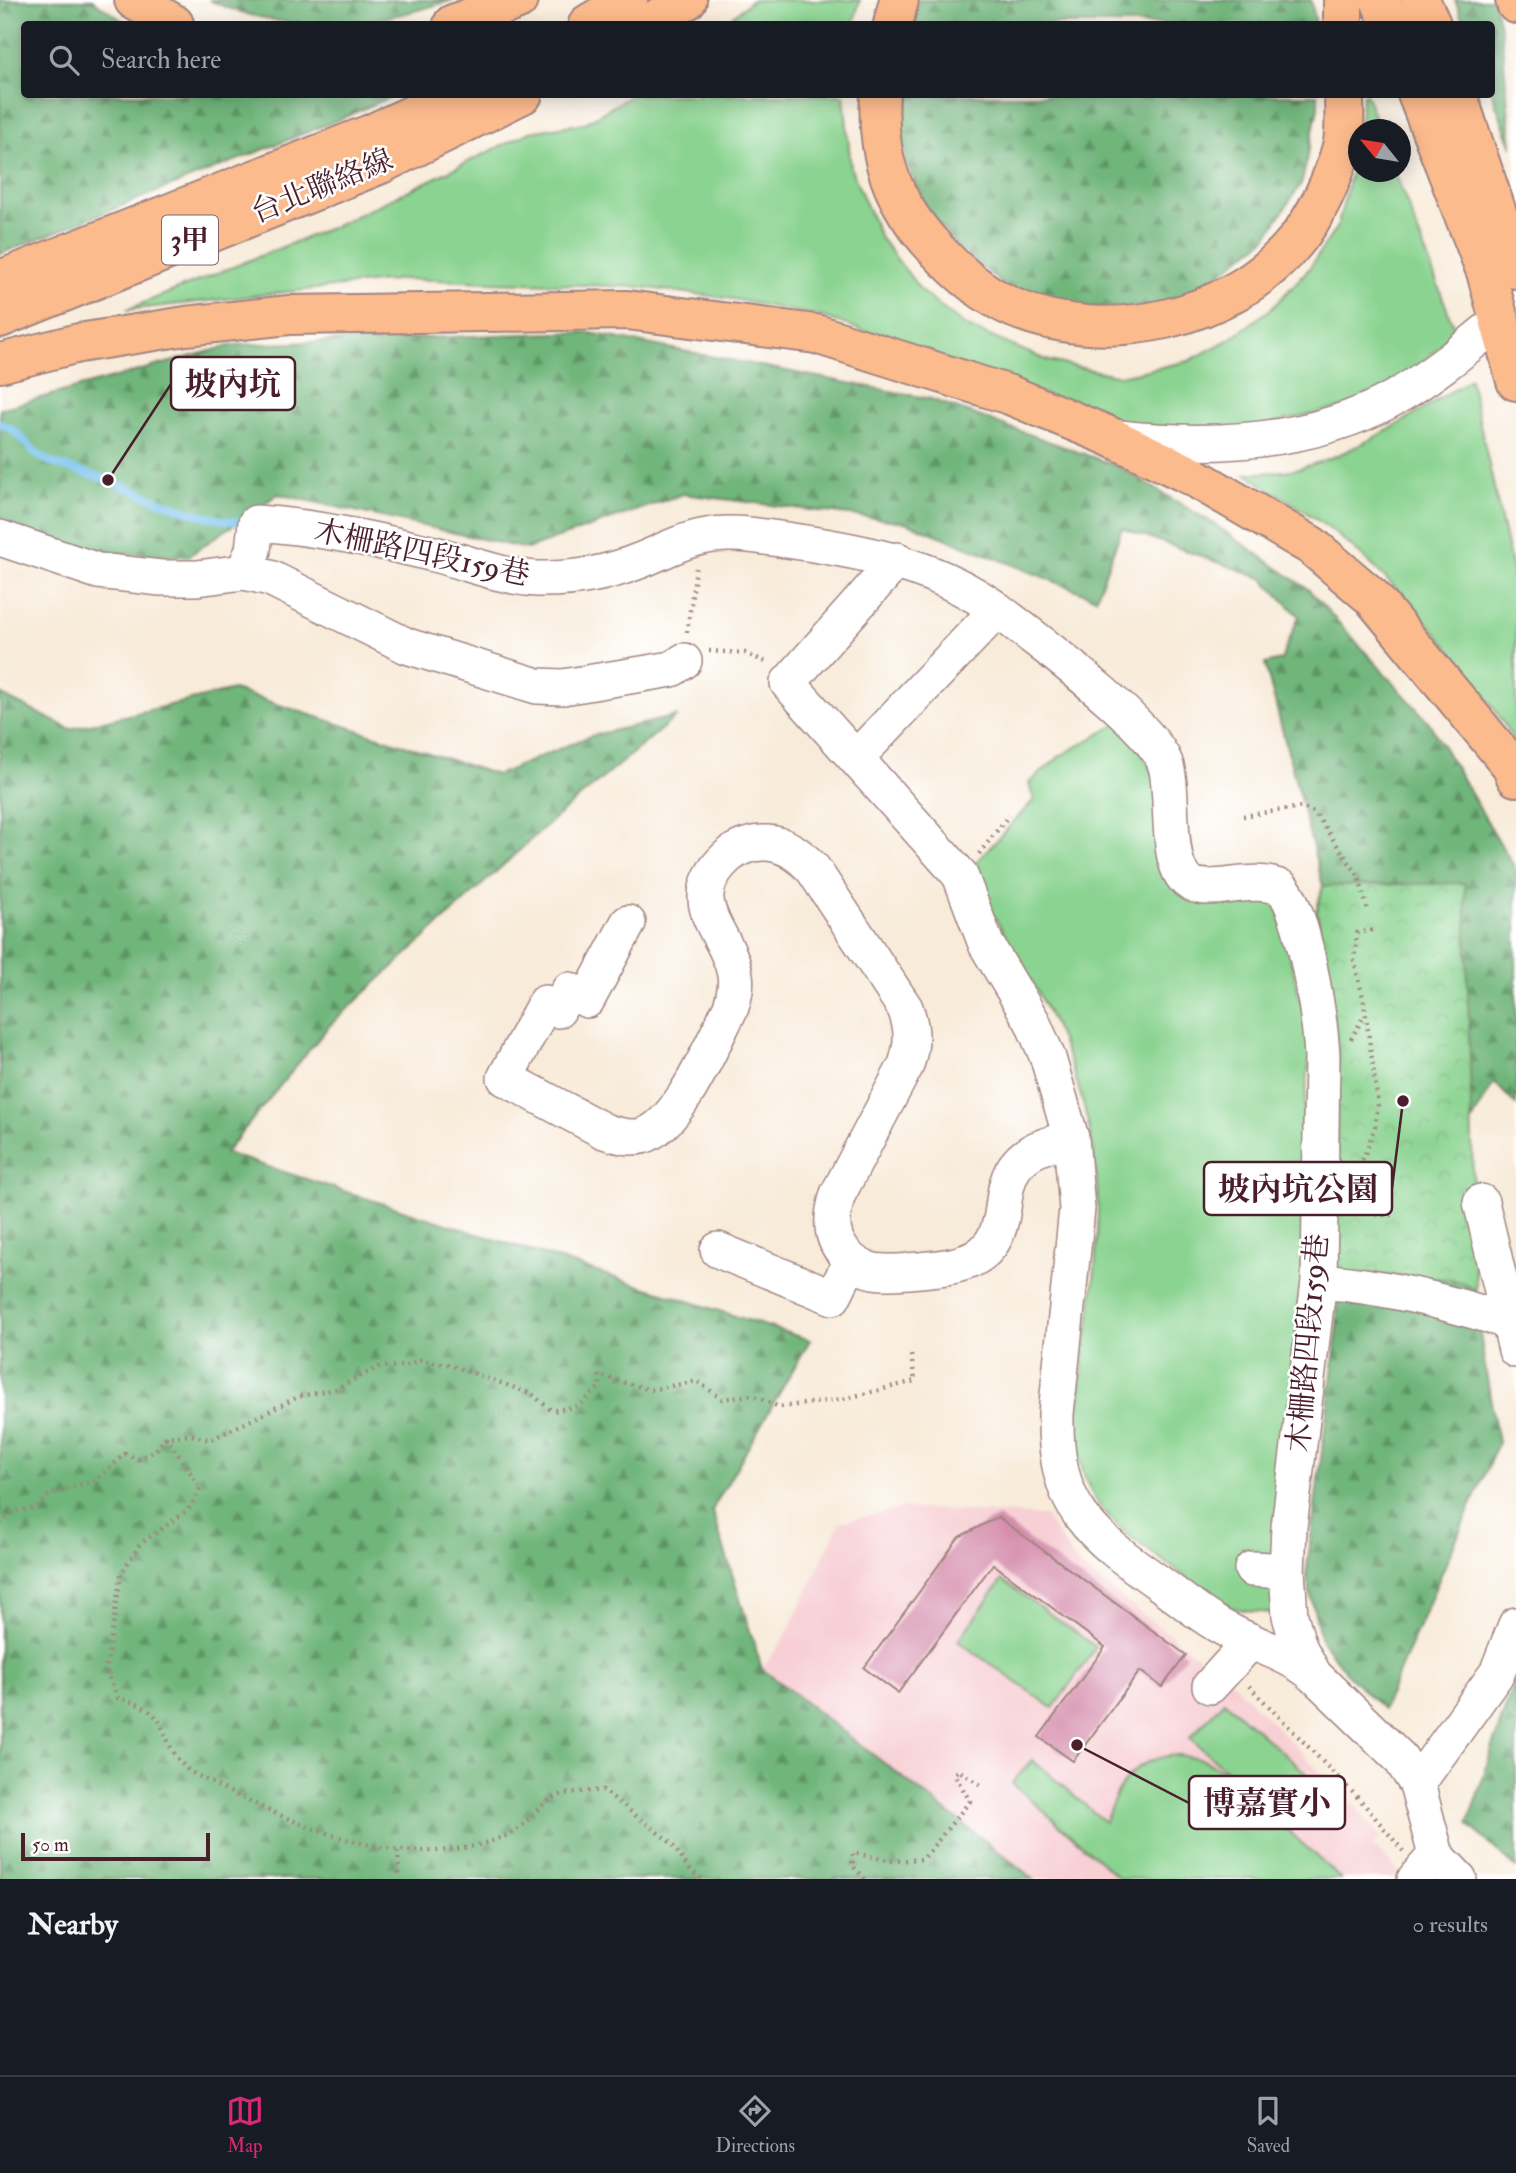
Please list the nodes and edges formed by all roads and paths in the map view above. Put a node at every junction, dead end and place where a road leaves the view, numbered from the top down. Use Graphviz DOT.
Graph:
graph roads {
  1 [pos="134,0"];
  2 [pos="518,0"];
  3 [pos="628,0"];
  4 [pos="687,0"];
  5 [pos="899,0"];
  6 [pos="1343,0"];
  7 [pos="1380,0"];
  8 [pos="1420,0"];
  9 [pos="169,21"];
  10 [pos="461,21"];
  11 [pos="593,21"];
  12 [pos="654,21"];
  13 [pos="894,21"];
  14 [pos="1343,21"];
  15 [pos="1389,21"];
  16 [pos="1430,21"];
  17 [pos="452,98"];
  18 [pos="512,98"];
  19 [pos="880,98"];
  20 [pos="1344,98"];
  21 [pos="1418,98"];
  22 [pos="1458,98"];
  23 [pos="374,149"];
  24 [pos="1516,269"];
  25 [pos="0,280"];
  26 [pos="0,318"];
  27 [pos="1501,319"];
  28 [pos="0,363"];
  29 [pos="1516,381"];
  30 [pos="1109,436"];
  31 [pos="700,537"];
  32 [pos="0,538"];
  33 [pos="897,560"];
  34 [pos="244,572"];
  35 [pos="998,610"];
  36 [pos="684,661"];
  37 [pos="788,683"];
  38 [pos="856,758"];
  39 [pos="1516,777"];
  40 [pos="1009,815"];
  41 [pos="1243,816"];
  42 [pos="960,875"];
  43 [pos="1368,910"];
  44 [pos="628,923"];
  45 [pos="1372,930"];
  46 [pos="1364,1016"];
  47 [pos="1348,1045"];
  48 [pos="1071,1138"];
  49 [pos="1482,1202"];
  50 [pos="1397,1215"];
  51 [pos="718,1250"];
  52 [pos="851,1261"];
  53 [pos="1319,1281"];
  54 [pos="1511,1336"];
  55 [pos="911,1355"];
  56 [pos="166,1437"];
  57 [pos="0,1522"];
  58 [pos="1252,1569"];
  59 [pos="1287,1571"];
  60 [pos="1516,1625"];
  61 [pos="1251,1641"];
  62 [pos="1314,1675"];
  63 [pos="1210,1686"];
  64 [pos="1417,1784"];
  65 [pos="984,1787"];
  66 [pos="398,1851"];
  67 [pos="1436,1871"];
  68 [pos="399,1879"];
  69 [pos="702,1879"];
  70 [pos="864,1879"];
  1 -- 9 [label="highway"];
  2 -- 10 [label="highway"];
  3 -- 11 [label="highway"];
  4 -- 12 [label="highway"];
  5 -- 13 [label="highway"];
  6 -- 14 [label="highway"];
  7 -- 15 [label="highway"];
  8 -- 16 [label="highway"];
  17 -- 23 [label="highway, 台北聯絡線 / 3甲"];
  18 -- 23 [label="highway, 台北聯絡線 / 3甲"];
  19 -- 20 [label="highway"];
  21 -- 27 [label="highway"];
  22 -- 24 [label="highway"];
  23 -- 25 [label="highway, 台北聯絡線 / 3甲"];
  23 -- 26 [label="highway, 台北聯絡線 / 3甲"];
  27 -- 29 [label="highway"];
  27 -- 30 [label="street"];
  28 -- 30 [label="highway"];
  30 -- 39 [label="highway"];
  31 -- 33 [label="street, 木柵路四段159巷"];
  31 -- 34 [label="street, 木柵路四段159巷"];
  31 -- 36 [label="path"];
  32 -- 34 [label="street"];
  33 -- 35 [label="street, 木柵路四段159巷"];
  33 -- 37 [label="street"];
  34 -- 36 [label="street"];
  35 -- 38 [label="street"];
  35 -- 53 [label="street, 木柵路四段159巷"];
  36 -- 37 [label="path"];
  37 -- 38 [label="street"];
  38 -- 42 [label="street"];
  40 -- 42 [label="path"];
  41 -- 43 [label="path"];
  42 -- 48 [label="street"];
  44 -- 52 [label="street"];
  45 -- 46 [label="path"];
  46 -- 47 [label="path"];
  46 -- 50 [label="path"];
  48 -- 52 [label="street"];
  48 -- 61 [label="street"];
  49 -- 54 [label="street"];
  51 -- 52 [label="street"];
  53 -- 54 [label="street"];
  53 -- 59 [label="street, 木柵路四段159巷"];
  55 -- 56 [label="path"];
  56 -- 57 [label="path"];
  56 -- 66 [label="path"];
  58 -- 59 [label="street"];
  59 -- 62 [label="street, 木柵路四段159巷"];
  60 -- 64 [label="street"];
  61 -- 62 [label="street"];
  61 -- 63 [label="street"];
  62 -- 64 [label="street, 木柵路四段159巷"];
  64 -- 67 [label="street, 木柵路四段159巷"];
  65 -- 70 [label="path"];
  66 -- 68 [label="path"];
  66 -- 69 [label="path"];
}
